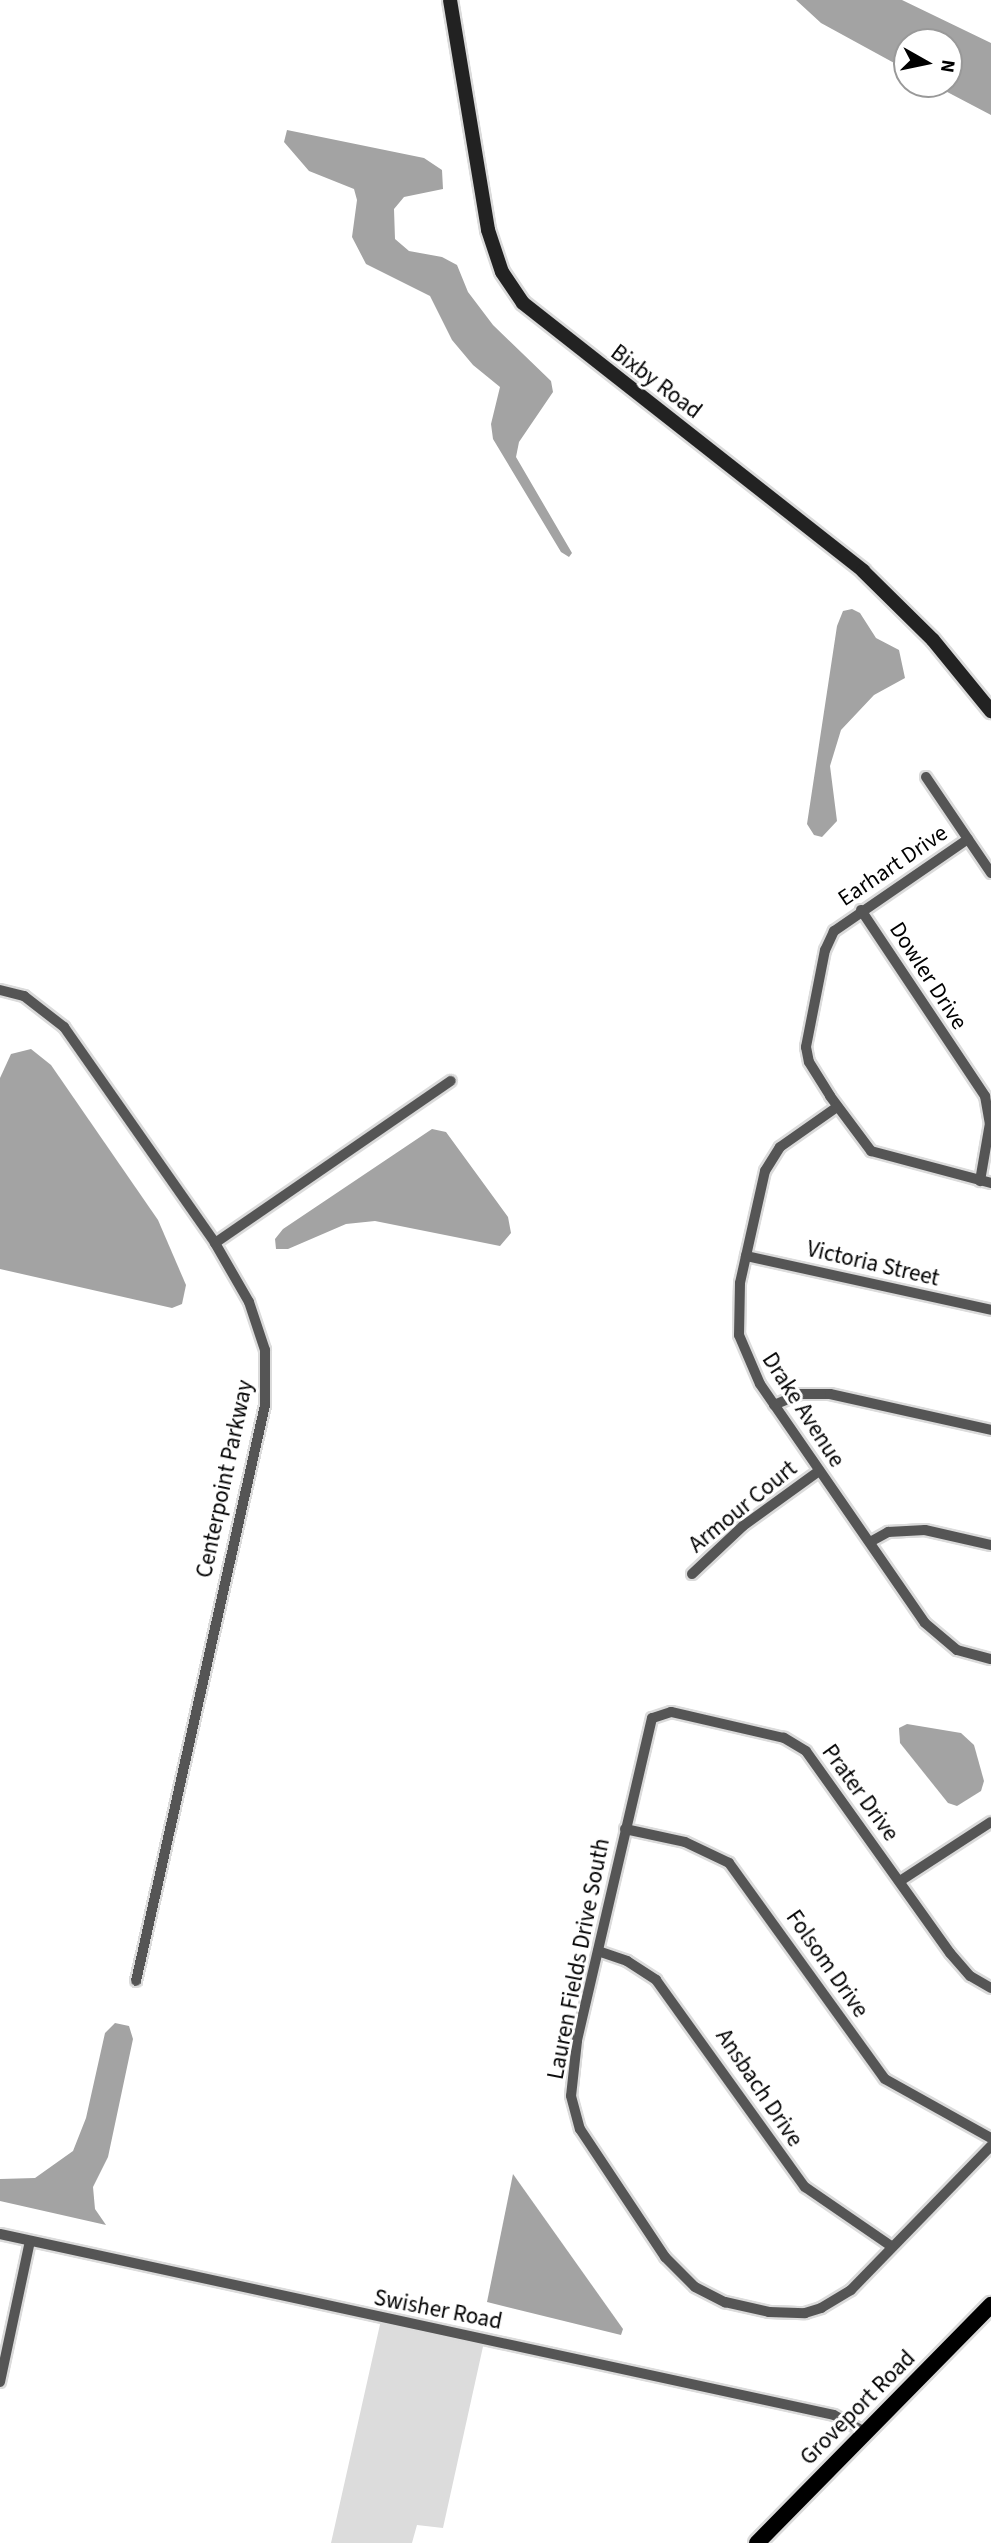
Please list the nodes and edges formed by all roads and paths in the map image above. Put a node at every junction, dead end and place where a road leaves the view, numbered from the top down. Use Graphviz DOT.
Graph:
graph roads {
  1 [pos="450,0"];
  2 [pos="991,711"];
  3 [pos="926,777"];
  4 [pos="968,839"];
  5 [pos="991,873"];
  6 [pos="861,910"];
  7 [pos="0,990"];
  8 [pos="451,1082"];
  9 [pos="837,1107"];
  10 [pos="986,1182"];
  11 [pos="215,1243"];
  12 [pos="746,1256"];
  13 [pos="991,1310"];
  14 [pos="774,1405"];
  15 [pos="991,1430"];
  16 [pos="819,1471"];
  17 [pos="870,1542"];
  18 [pos="991,1545"];
  19 [pos="692,1574"];
  20 [pos="991,1659"];
  21 [pos="647,1727"];
  22 [pos="991,1822"];
  23 [pos="625,1829"];
  24 [pos="900,1881"];
  25 [pos="598,1951"];
  26 [pos="136,1981"];
  27 [pos="991,1988"];
  28 [pos="991,2138"];
  29 [pos="991,2146"];
  30 [pos="0,2234"];
  31 [pos="30,2241"];
  32 [pos="891,2246"];
  33 [pos="991,2305"];
  34 [pos="0,2382"];
  35 [pos="865,2432"];
  36 [pos="757,2543"];
  1 -- 2 [label="street, Bixby Road"];
  3 -- 4 [label="street"];
  4 -- 5 [label="street"];
  4 -- 6 [label="street, Earhart Drive"];
  6 -- 9 [label="street, Earhart Drive"];
  6 -- 10 [label="street, Dowler Drive"];
  7 -- 11 [label="street, Centerpoint Parkway"];
  8 -- 11 [label="street"];
  9 -- 10 [label="street, Earhart Drive"];
  9 -- 12 [label="street, Drake Avenue"];
  11 -- 26 [label="street, Centerpoint Parkway"];
  12 -- 13 [label="street, Victoria Street"];
  12 -- 14 [label="street, Drake Avenue"];
  14 -- 15 [label="street"];
  14 -- 16 [label="street, Drake Avenue"];
  16 -- 17 [label="street, Drake Avenue"];
  16 -- 19 [label="street, Armour Court"];
  17 -- 18 [label="street"];
  17 -- 20 [label="street, Drake Avenue"];
  21 -- 23 [label="street, Lauren Fields Drive South"];
  21 -- 24 [label="street, Prater Drive"];
  22 -- 24 [label="street"];
  23 -- 25 [label="street, Lauren Fields Drive South"];
  23 -- 28 [label="street, Folsom Drive"];
  24 -- 27 [label="street, Prater Drive"];
  25 -- 32 [label="street, Ansbach Drive"];
  25 -- 32 [label="street, Lauren Fields Drive South"];
  29 -- 32 [label="street"];
  30 -- 31 [label="street, Swisher Road"];
  31 -- 34 [label="street"];
  31 -- 35 [label="street, Swisher Road"];
  33 -- 35 [label="main road, Groveport Road"];
  35 -- 36 [label="main road, Groveport Road"];
}
